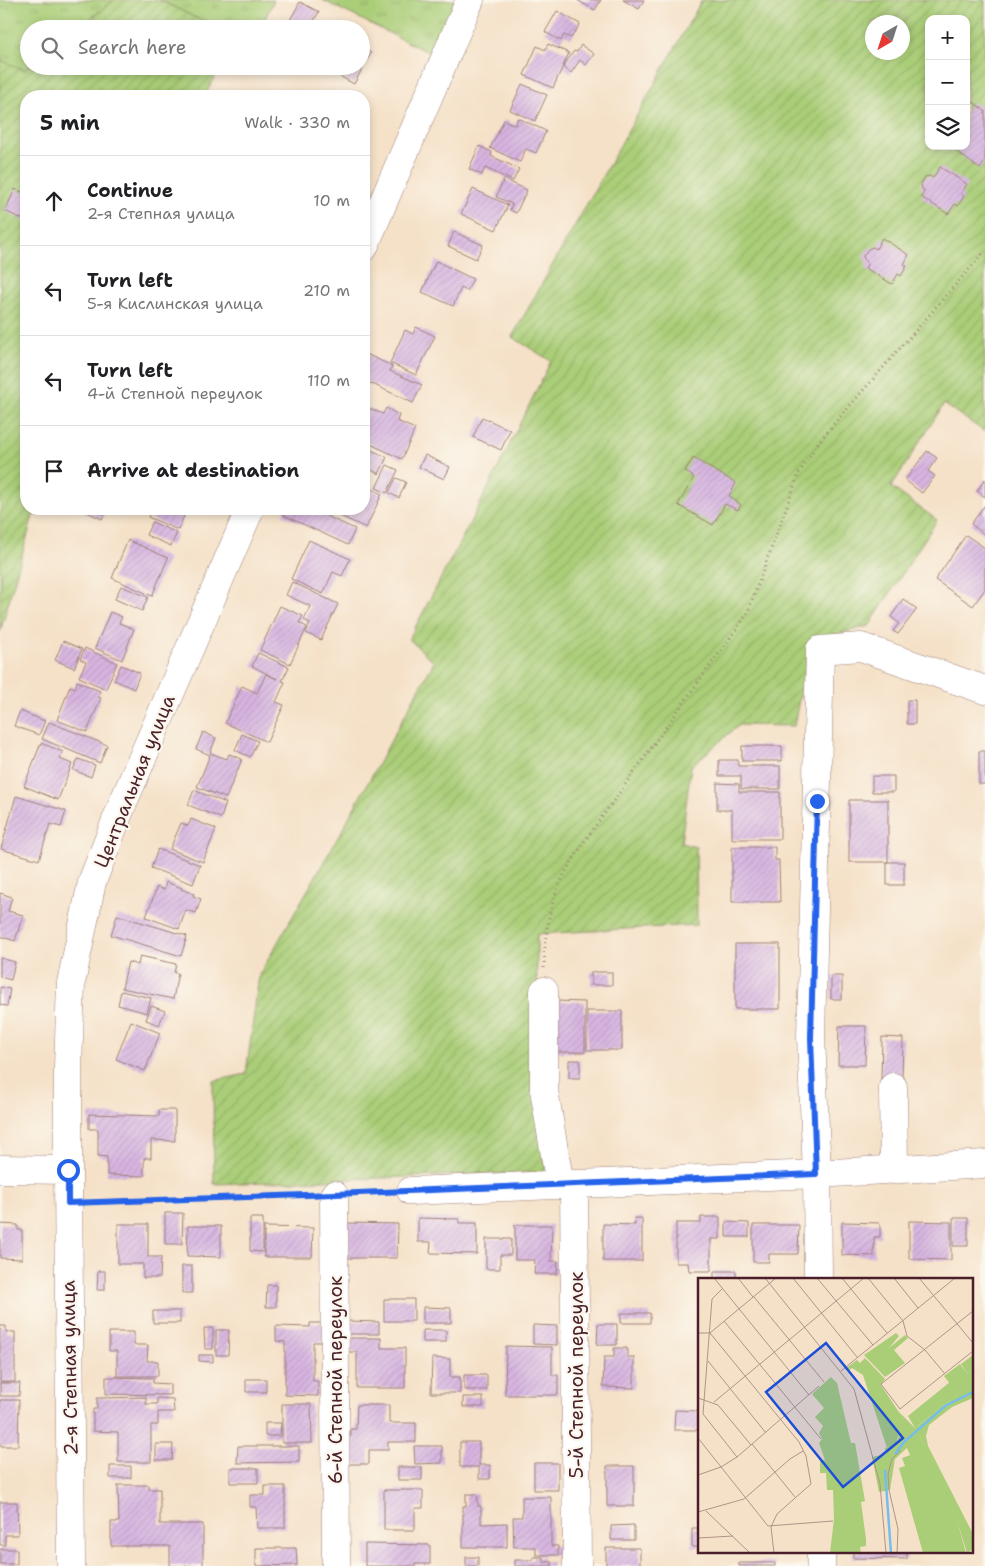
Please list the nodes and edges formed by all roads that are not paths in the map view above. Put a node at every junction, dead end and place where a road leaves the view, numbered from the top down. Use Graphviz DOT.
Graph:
graph roads {
  1 [pos="470,0"];
  2 [pos="370,233"];
  3 [pos="247,515"];
  4 [pos="985,690"];
  5 [pos="544,991"];
  6 [pos="893,1087"];
  7 [pos="985,1164"];
  8 [pos="0,1169"];
  9 [pos="68,1170"];
  10 [pos="894,1170"];
  11 [pos="816,1174"];
  12 [pos="567,1185"];
  13 [pos="411,1190"];
  14 [pos="334,1194"];
  15 [pos="818,1278"];
  16 [pos="71,1566"];
  17 [pos="336,1566"];
  18 [pos="577,1566"];
  1 -- 2 [label="street"];
  3 -- 9 [label="street, Центральная улица"];
  4 -- 11 [label="street"];
  5 -- 12 [label="street, 5-й Степной переулок"];
  6 -- 10 [label="street"];
  7 -- 10 [label="street"];
  8 -- 9 [label="street"];
  9 -- 16 [label="street, 2-я Степная улица"];
  10 -- 11 [label="street"];
  11 -- 12 [label="street"];
  11 -- 15 [label="street"];
  12 -- 13 [label="street"];
  12 -- 18 [label="street, 5-й Степной переулок"];
  14 -- 17 [label="street, 6-й Степной переулок"];
}
